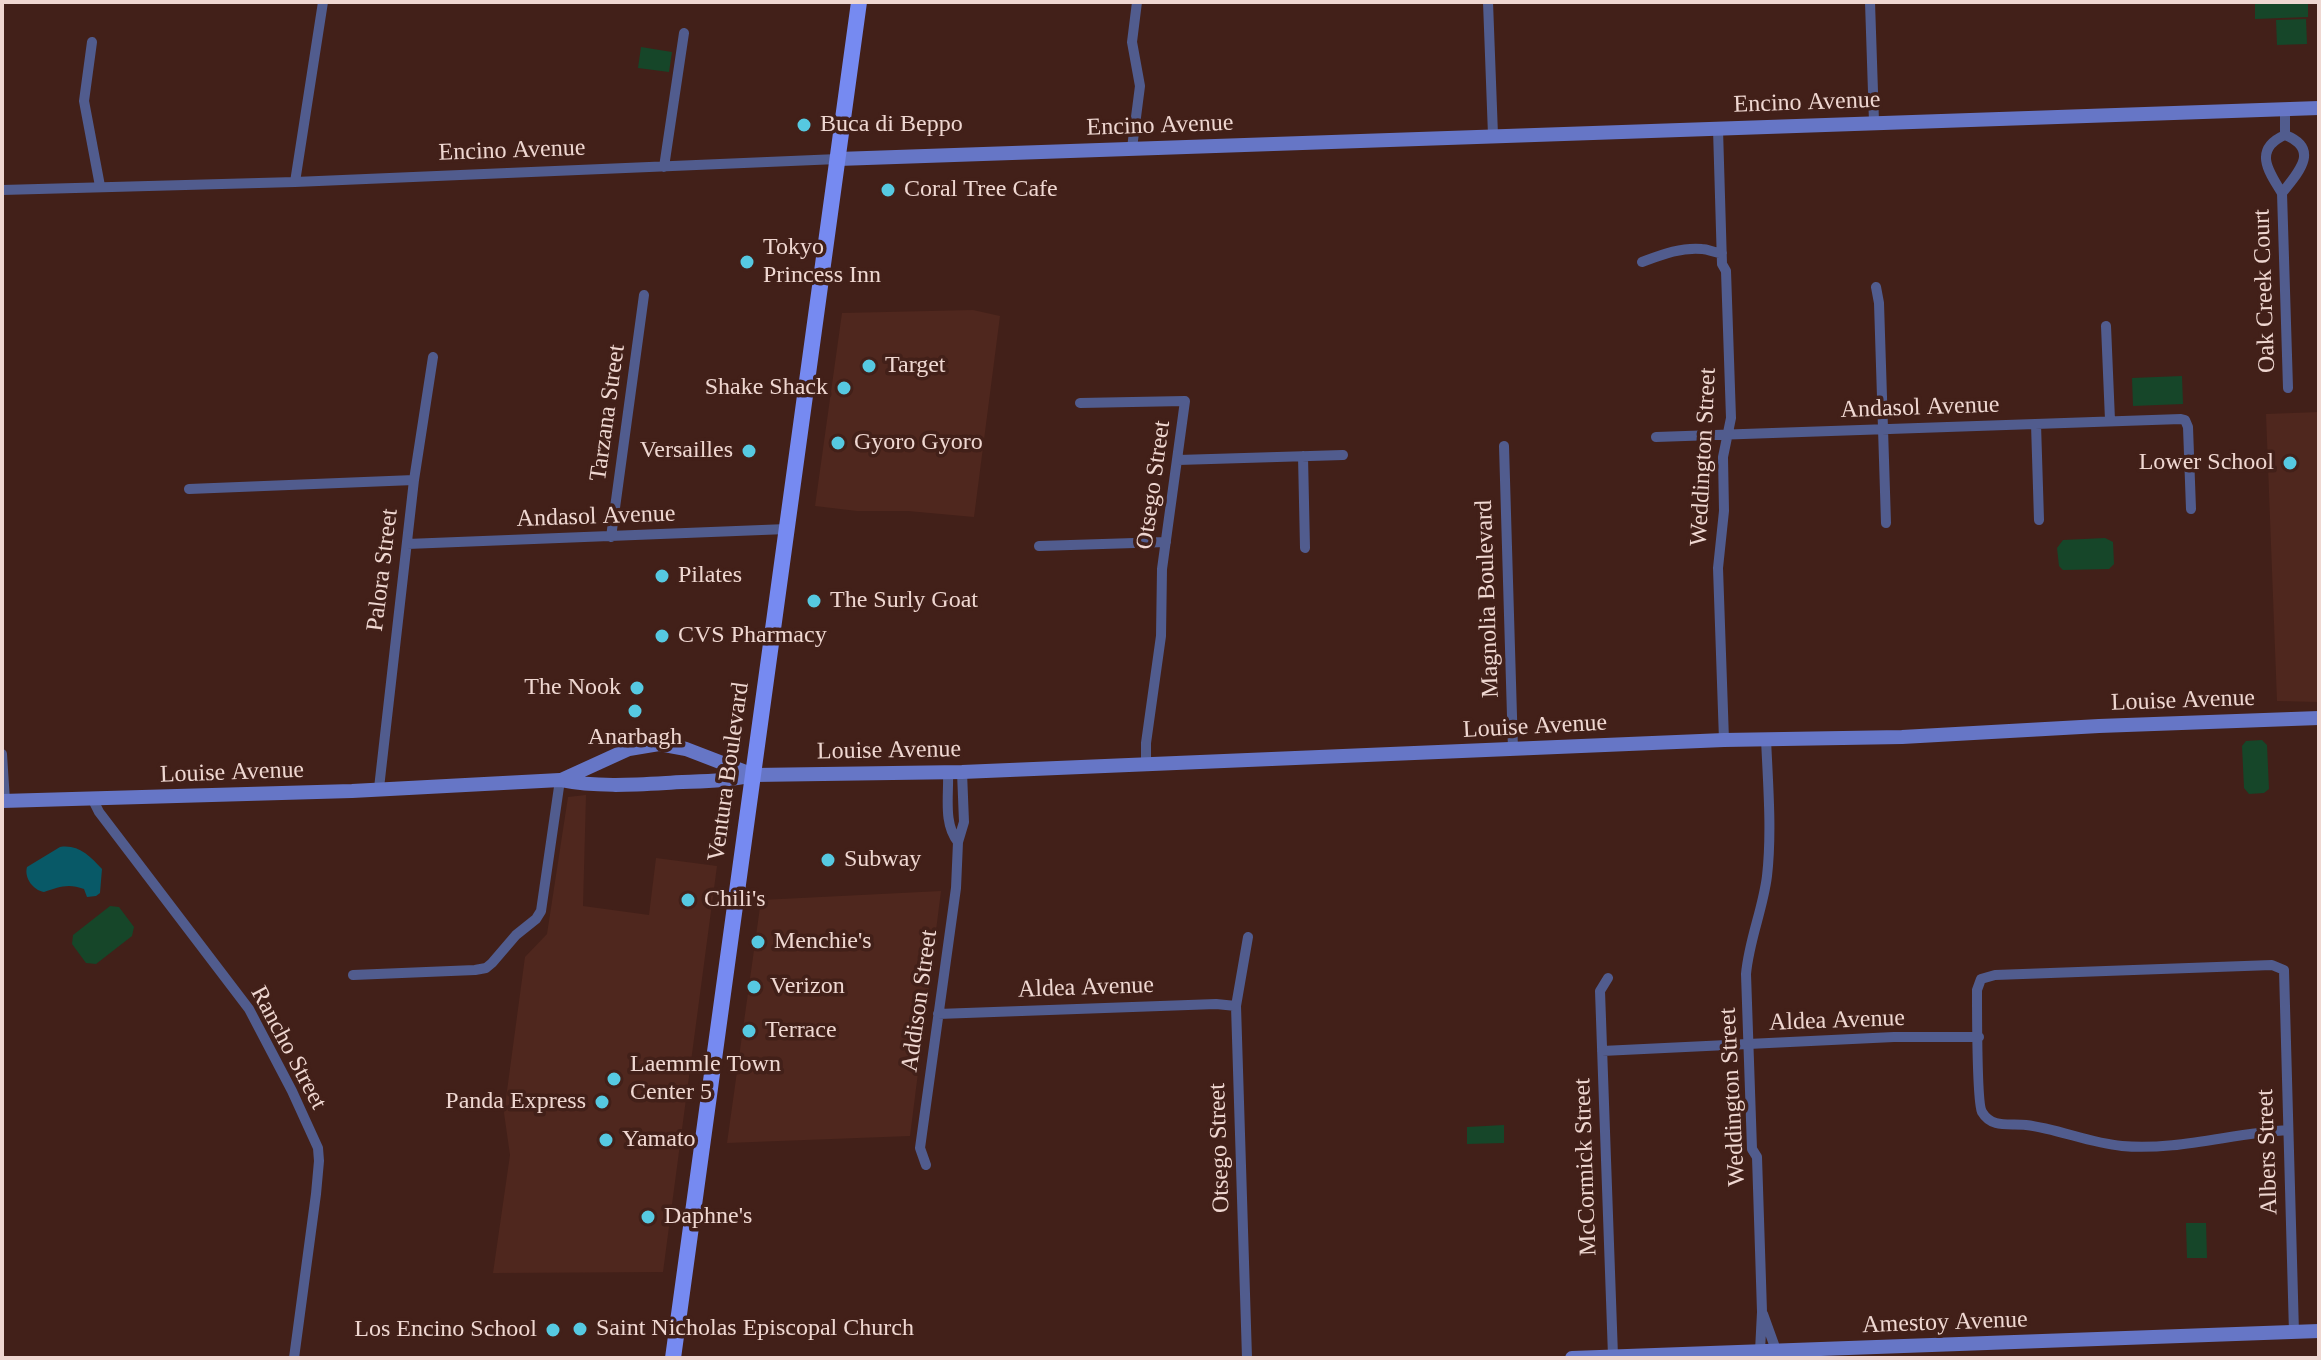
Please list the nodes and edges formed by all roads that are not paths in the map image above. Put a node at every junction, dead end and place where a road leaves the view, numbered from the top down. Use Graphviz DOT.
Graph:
graph roads {
  1 [pos="323,2"];
  2 [pos="859,2"];
  3 [pos="1137,2"];
  4 [pos="1488,2"];
  5 [pos="1870,2"];
  6 [pos="684,33"];
  7 [pos="92,42"];
  8 [pos="2319,108"];
  9 [pos="2285,109"];
  10 [pos="1874,122"];
  11 [pos="1718,129"];
  12 [pos="1493,135"];
  13 [pos="2285,135"];
  14 [pos="1132,148"];
  15 [pos="838,159"];
  16 [pos="664,167"];
  17 [pos="295,182"];
  18 [pos="100,186"];
  19 [pos="2,190"];
  20 [pos="2282,193"];
  21 [pos="1722,247"];
  22 [pos="1642,262"];
  23 [pos="1876,287"];
  24 [pos="644,295"];
  25 [pos="2106,326"];
  26 [pos="433,357"];
  27 [pos="2288,388"];
  28 [pos="1080,403"];
  29 [pos="2110,420"];
  30 [pos="2036,424"];
  31 [pos="1883,429"];
  32 [pos="1729,435"];
  33 [pos="1656,437"];
  34 [pos="1504,446"];
  35 [pos="1343,455"];
  36 [pos="1303,456"];
  37 [pos="1178,460"];
  38 [pos="414,480"];
  39 [pos="189,489"];
  40 [pos="2191,509"];
  41 [pos="2039,520"];
  42 [pos="1886,523"];
  43 [pos="787,529"];
  44 [pos="611,537"];
  45 [pos="1166,542"];
  46 [pos="407,544"];
  47 [pos="1039,546"];
  48 [pos="1305,548"];
  49 [pos="2319,718"];
  50 [pos="1766,739"];
  51 [pos="1724,740"];
  52 [pos="1513,750"];
  53 [pos="2,754"];
  54 [pos="1146,765"];
  55 [pos="955,773"];
  56 [pos="754,775"];
  57 [pos="560,780"];
  58 [pos="379,788"];
  59 [pos="93,800"];
  60 [pos="3,801"];
  61 [pos="1248,937"];
  62 [pos="353,975"];
  63 [pos="1608,978"];
  64 [pos="1236,1006"];
  65 [pos="938,1014"];
  66 [pos="1979,1037"];
  67 [pos="1749,1045"];
  68 [pos="1602,1051"];
  69 [pos="2288,1130"];
  70 [pos="926,1165"];
  71 [pos="2319,1331"];
  72 [pos="2294,1333"];
  73 [pos="1768,1351"];
  74 [pos="1613,1356"];
  75 [pos="294,1358"];
  76 [pos="673,1358"];
  77 [pos="1247,1358"];
  78 [pos="1572,1358"];
  1 -- 17 [label="street"];
  2 -- 15 [label="main road, Ventura Boulevard"];
  3 -- 14 [label="street"];
  4 -- 12 [label="street"];
  5 -- 10 [label="street"];
  6 -- 16 [label="street"];
  7 -- 18 [label="street"];
  8 -- 9 [label="street, Encino Avenue"];
  9 -- 10 [label="street, Encino Avenue"];
  9 -- 13 [label="street, Oak Creek Court"];
  10 -- 11 [label="street, Encino Avenue"];
  11 -- 12 [label="street, Encino Avenue"];
  11 -- 21 [label="street, Weddington Street"];
  12 -- 14 [label="street, Encino Avenue"];
  13 -- 20 [label="street, Oak Creek Court"];
  13 -- 20 [label="street, Oak Creek Court"];
  14 -- 15 [label="street, Encino Avenue"];
  15 -- 16 [label="street, Encino Avenue"];
  15 -- 43 [label="main road, Ventura Boulevard"];
  16 -- 17 [label="street, Encino Avenue"];
  17 -- 18 [label="street, Encino Avenue"];
  18 -- 19 [label="street, Encino Avenue"];
  20 -- 27 [label="street, Oak Creek Court"];
  21 -- 22 [label="street"];
  21 -- 32 [label="street, Weddington Street"];
  23 -- 31 [label="street"];
  24 -- 44 [label="street, Tarzana Street"];
  25 -- 29 [label="street"];
  26 -- 38 [label="street, Palora Street"];
  28 -- 37 [label="street, Otsego Street"];
  29 -- 30 [label="street, Andasol Avenue"];
  29 -- 40 [label="street, Andasol Avenue"];
  30 -- 31 [label="street, Andasol Avenue"];
  30 -- 41 [label="street"];
  31 -- 32 [label="street, Andasol Avenue"];
  31 -- 42 [label="street"];
  32 -- 33 [label="street, Andasol Avenue"];
  32 -- 51 [label="street, Weddington Street"];
  34 -- 52 [label="street, Magnolia Boulevard"];
  35 -- 36 [label="street"];
  36 -- 37 [label="street"];
  36 -- 48 [label="street"];
  37 -- 45 [label="street, Otsego Street"];
  38 -- 39 [label="street"];
  38 -- 46 [label="street, Palora Street"];
  43 -- 44 [label="street, Andasol Avenue"];
  43 -- 56 [label="main road, Ventura Boulevard"];
  44 -- 46 [label="street, Andasol Avenue"];
  45 -- 47 [label="street"];
  45 -- 54 [label="street, Otsego Street"];
  46 -- 58 [label="street, Palora Street"];
  49 -- 50 [label="street, Louise Avenue"];
  50 -- 51 [label="street, Louise Avenue"];
  50 -- 67 [label="street, Weddington Street"];
  51 -- 52 [label="street, Louise Avenue"];
  52 -- 54 [label="street, Louise Avenue"];
  53 -- 60 [label="street"];
  54 -- 55 [label="street, Louise Avenue"];
  55 -- 56 [label="street, Louise Avenue"];
  55 -- 65 [label="street, Addison Street"];
  56 -- 57 [label="street, Louise Avenue"];
  56 -- 57 [label="street, Louise Avenue"];
  56 -- 76 [label="main road, Ventura Boulevard"];
  57 -- 58 [label="street, Louise Avenue"];
  57 -- 62 [label="street"];
  58 -- 59 [label="street, Louise Avenue"];
  59 -- 60 [label="street, Louise Avenue"];
  59 -- 75 [label="street, Rancho Street"];
  61 -- 64 [label="street, Otsego Street"];
  63 -- 68 [label="street, McCormick Street"];
  64 -- 65 [label="street, Aldea Avenue"];
  64 -- 77 [label="street, Otsego Street"];
  65 -- 70 [label="street, Addison Street"];
  66 -- 67 [label="street, Aldea Avenue"];
  66 -- 69 [label="street"];
  66 -- 69 [label="street, Albers Street"];
  67 -- 68 [label="street, Aldea Avenue"];
  67 -- 73 [label="street, Weddington Street"];
  68 -- 74 [label="street, McCormick Street"];
  69 -- 72 [label="street, Albers Street"];
  71 -- 72 [label="street, Amestoy Avenue"];
  72 -- 73 [label="street, Amestoy Avenue"];
  73 -- 74 [label="street, Amestoy Avenue"];
  74 -- 78 [label="street, Amestoy Avenue"];
}
